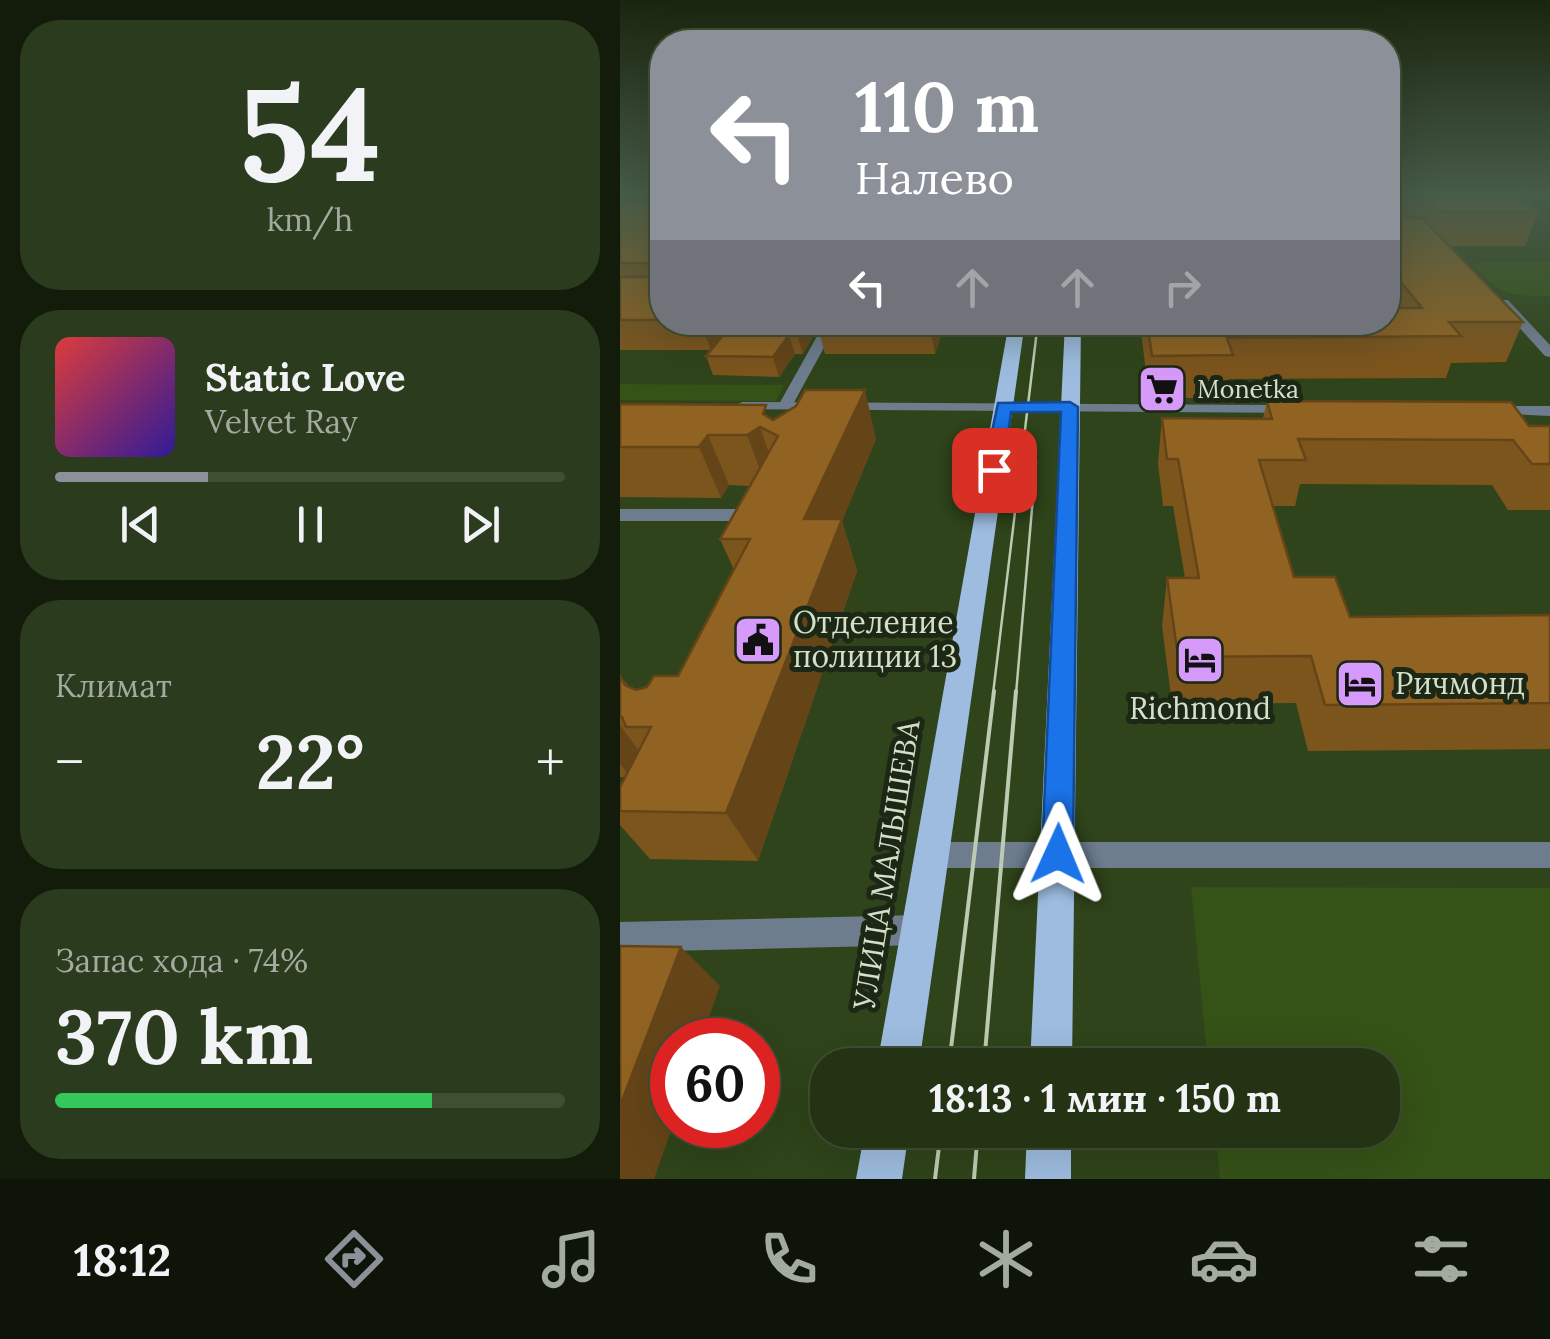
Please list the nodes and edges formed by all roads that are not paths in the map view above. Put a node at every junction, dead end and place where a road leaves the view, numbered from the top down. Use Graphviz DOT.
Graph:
graph roads {
  1 [pos="1495,295"];
  2 [pos="825,335"];
  3 [pos="1015,335"];
  4 [pos="1073,335"];
  5 [pos="1550,352"];
  6 [pos="730,406"];
  7 [pos="786,406"];
  8 [pos="1004,406"];
  9 [pos="1070,407"];
  10 [pos="1302,409"];
  11 [pos="1474,410"];
  12 [pos="1550,411"];
  13 [pos="620,515"];
  14 [pos="763,516"];
  15 [pos="1058,854"];
  16 [pos="930,855"];
  17 [pos="1550,855"];
  18 [pos="920,930"];
  19 [pos="620,936"];
  20 [pos="901,1048"];
  21 [pos="1052,1048"];
  22 [pos="884,1148"];
  23 [pos="1049,1148"];
  24 [pos="880,1179"];
  25 [pos="1048,1179"];
  1 -- 5 [label="street"];
  2 -- 7 [label="street"];
  3 -- 8 [label="main road, УЛИЦА МАЛЫШЕВА"];
  4 -- 9 [label="main road"];
  6 -- 7 [label="street"];
  7 -- 8 [label="street"];
  8 -- 9 [label="street"];
  8 -- 16 [label="main road, УЛИЦА МАЛЫШЕВА"];
  9 -- 10 [label="street"];
  9 -- 15 [label="main road"];
  11 -- 12 [label="street"];
  13 -- 14 [label="street"];
  15 -- 16 [label="street"];
  15 -- 17 [label="street"];
  15 -- 21 [label="main road"];
  16 -- 18 [label="main road, УЛИЦА МАЛЫШЕВА"];
  18 -- 19 [label="street"];
  18 -- 20 [label="main road, УЛИЦА МАЛЫШЕВА"];
  22 -- 24 [label="main road"];
  23 -- 25 [label="main road"];
}
